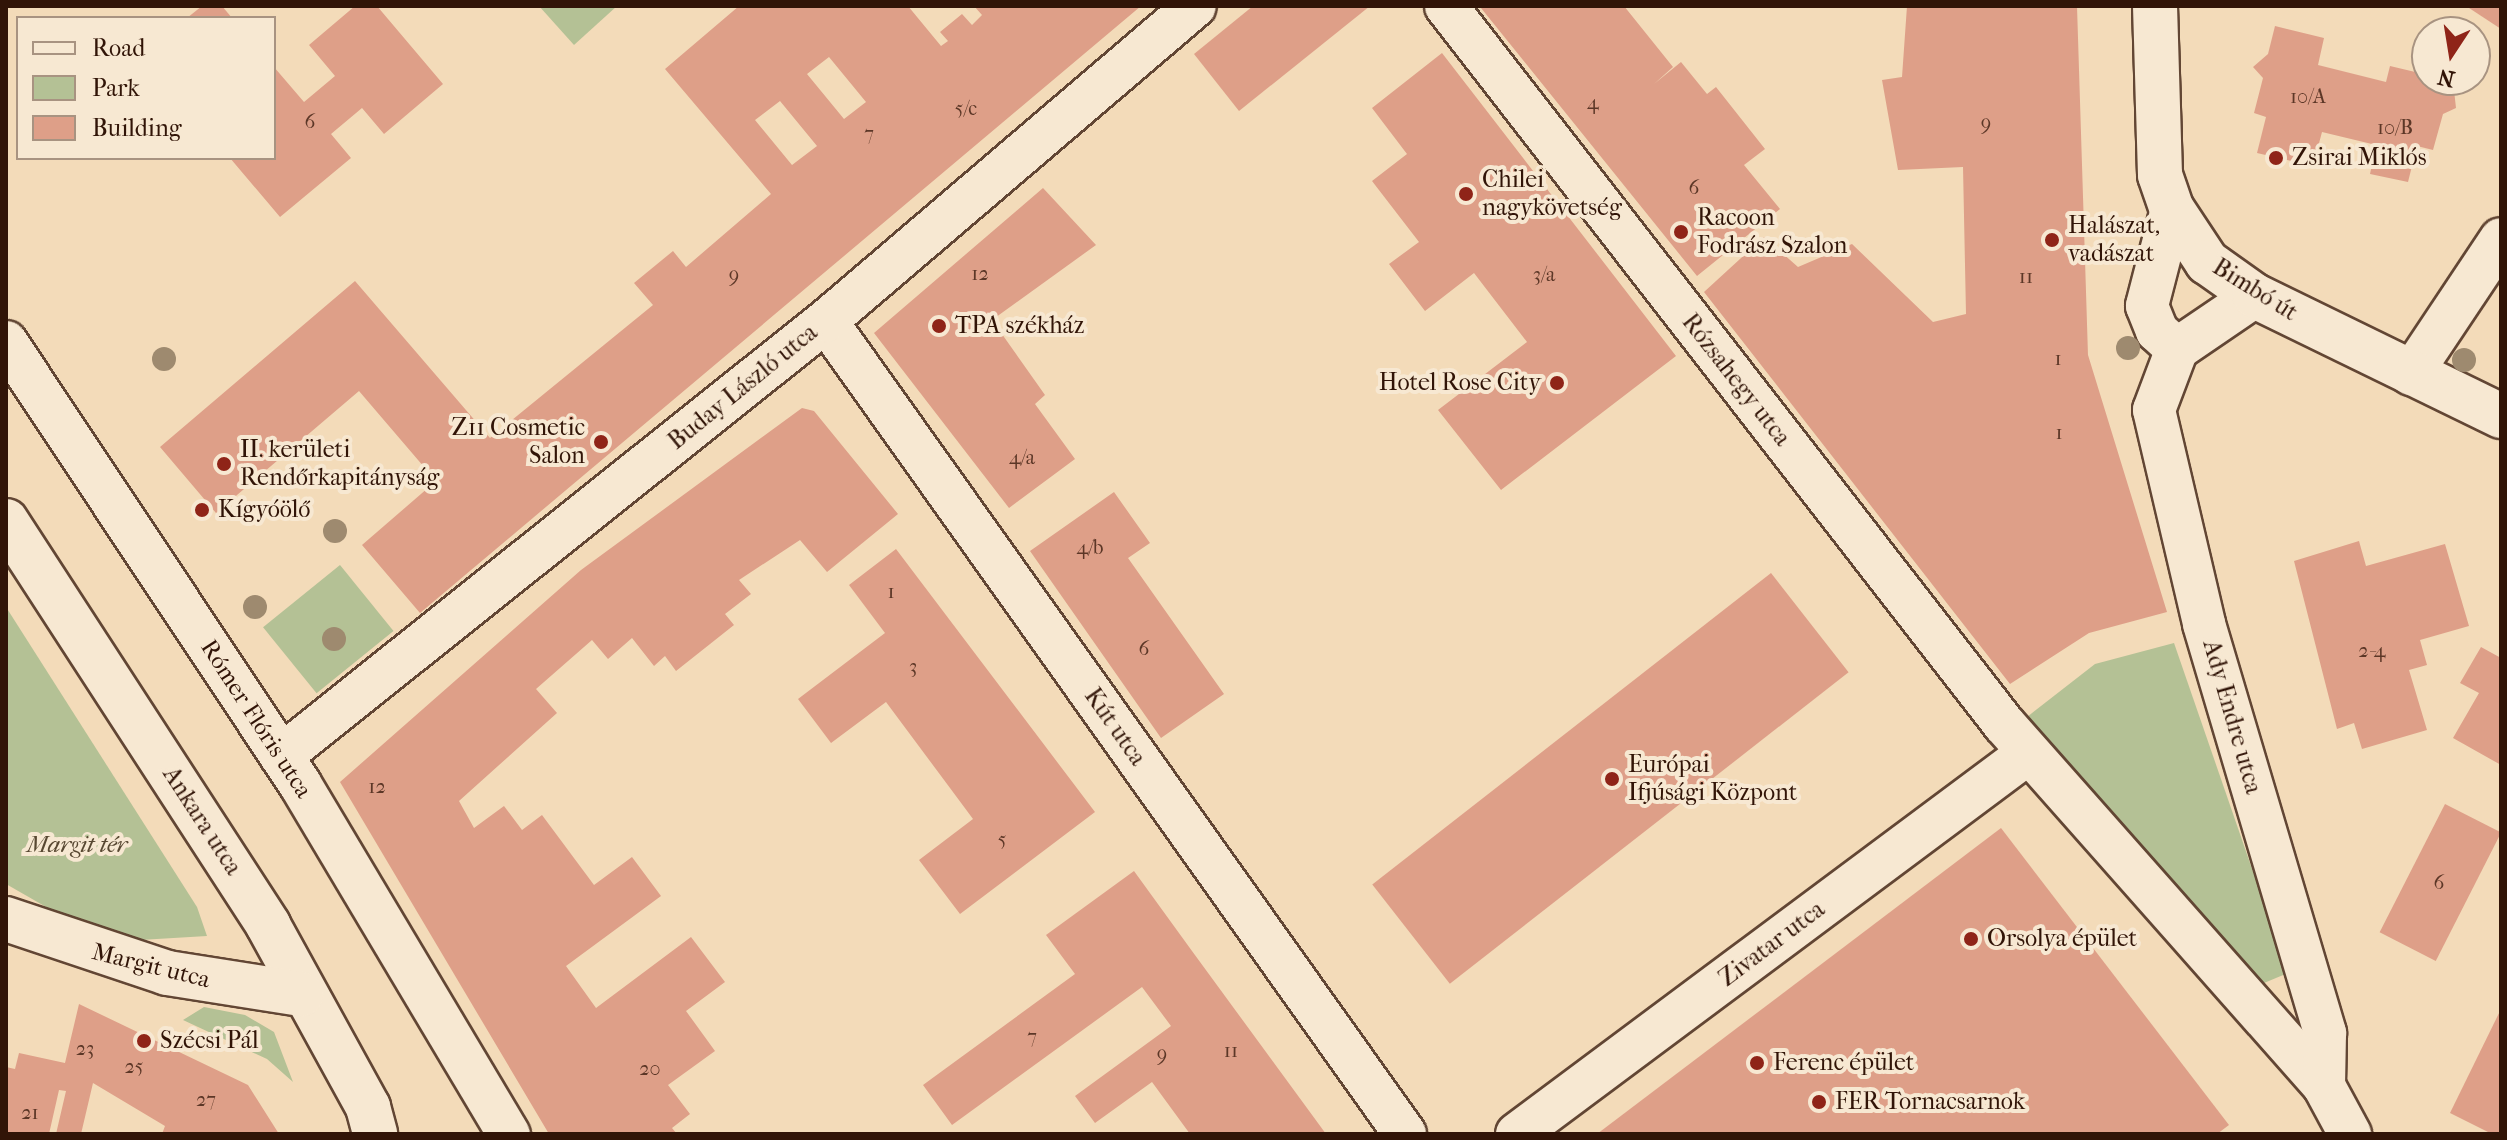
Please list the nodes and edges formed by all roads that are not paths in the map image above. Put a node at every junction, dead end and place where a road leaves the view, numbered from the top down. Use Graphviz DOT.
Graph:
graph roads {
  1 [pos="1195,6"];
  2 [pos="1446,6"];
  3 [pos="2155,6"];
  4 [pos="2172,209"];
  5 [pos="2501,239"];
  6 [pos="2255,296"];
  7 [pos="826,321"];
  8 [pos="6,342"];
  9 [pos="2177,349"];
  10 [pos="2411,374"];
  11 [pos="2501,416"];
  12 [pos="6,521"];
  13 [pos="2027,754"];
  14 [pos="281,756"];
  15 [pos="6,919"];
  16 [pos="301,994"];
  17 [pos="2324,1086"];
  18 [pos="498,1125"];
  19 [pos="375,1134"];
  20 [pos="1405,1134"];
  21 [pos="1517,1134"];
  22 [pos="2350,1134"];
  1 -- 7 [label="street, Buday László utca"];
  2 -- 13 [label="street, Rózsahegy utca"];
  3 -- 4 [label="street, Bimbó út"];
  4 -- 6 [label="street, Bimbó út"];
  4 -- 9 [label="street"];
  5 -- 10 [label="street"];
  6 -- 9 [label="street"];
  6 -- 10 [label="street, Bimbó út"];
  7 -- 14 [label="street, Buday László utca"];
  7 -- 20 [label="street, Kút utca"];
  8 -- 14 [label="street, Rómer Flóris utca"];
  9 -- 17 [label="street, Ady Endre utca"];
  10 -- 11 [label="street, Bimbó út"];
  12 -- 16 [label="street, Ankara utca"];
  13 -- 17 [label="street, Ady Endre utca"];
  13 -- 21 [label="street, Zivatar utca"];
  14 -- 18 [label="street, Rómer Flóris utca"];
  15 -- 16 [label="street, Margit utca"];
  16 -- 19 [label="street, Ankara utca"];
  17 -- 22 [label="street, Ady Endre utca"];
}
